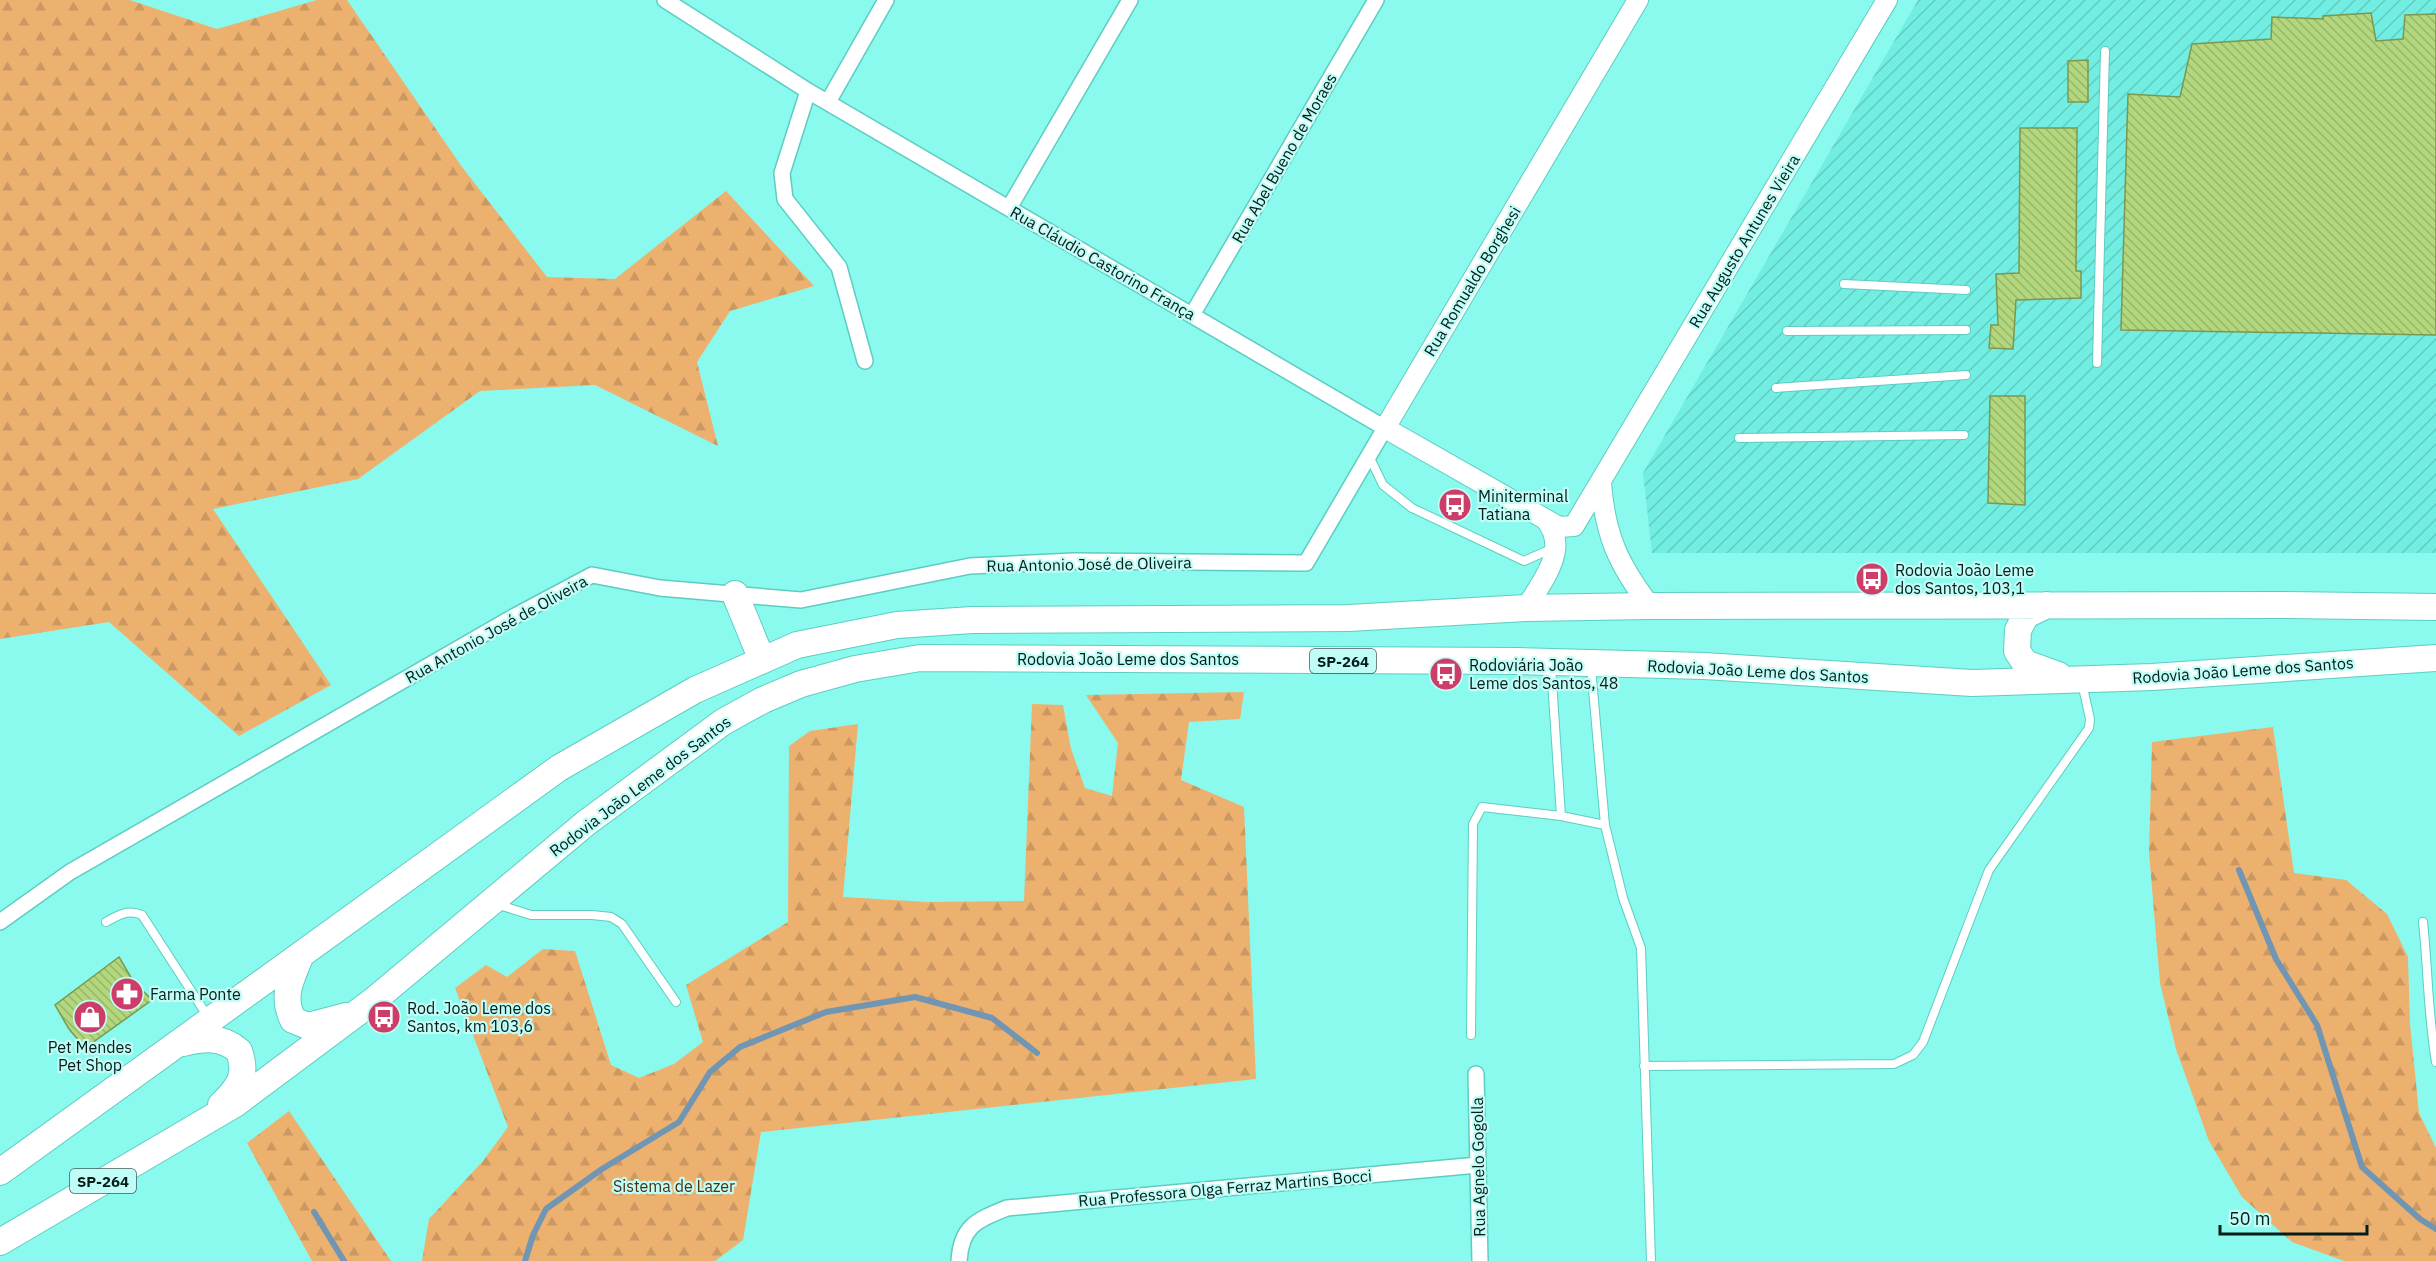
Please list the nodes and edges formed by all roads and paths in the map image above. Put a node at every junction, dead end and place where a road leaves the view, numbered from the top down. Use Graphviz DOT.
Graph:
graph roads {
  1 [pos="665,0"];
  2 [pos="886,0"];
  3 [pos="1130,0"];
  4 [pos="1376,0"];
  5 [pos="1638,0"];
  6 [pos="1887,0"];
  7 [pos="2105,51"];
  8 [pos="808,91"];
  9 [pos="828,102"];
  10 [pos="1009,208"];
  11 [pos="1844,284"];
  12 [pos="1966,290"];
  13 [pos="1192,315"];
  14 [pos="1966,330"];
  15 [pos="1787,331"];
  16 [pos="865,361"];
  17 [pos="2097,363"];
  18 [pos="1966,375"];
  19 [pos="1776,388"];
  20 [pos="1385,428"];
  21 [pos="1964,435"];
  22 [pos="1739,438"];
  23 [pos="1369,456"];
  24 [pos="1601,483"];
  25 [pos="1545,519"];
  26 [pos="1574,526"];
  27 [pos="1554,554"];
  28 [pos="1306,563"];
  29 [pos="735,594"];
  30 [pos="2047,605"];
  31 [pos="1650,606"];
  32 [pos="2436,607"];
  33 [pos="1526,608"];
  34 [pos="2436,658"];
  35 [pos="762,660"];
  36 [pos="1551,662"];
  37 [pos="1591,663"];
  38 [pos="2081,679"];
  39 [pos="1561,816"];
  40 [pos="1605,825"];
  41 [pos="491,902"];
  42 [pos="0,922"];
  43 [pos="106,922"];
  44 [pos="2423,922"];
  45 [pos="300,957"];
  46 [pos="676,1002"];
  47 [pos="362,1010"];
  48 [pos="211,1020"];
  49 [pos="1471,1035"];
  50 [pos="177,1045"];
  51 [pos="2436,1062"];
  52 [pos="1644,1066"];
  53 [pos="1476,1074"];
  54 [pos="206,1120"];
  55 [pos="1478,1165"];
  56 [pos="0,1172"];
  57 [pos="0,1242"];
  58 [pos="959,1261"];
  59 [pos="1480,1261"];
  60 [pos="1651,1261"];
  1 -- 8 [label="street, Rua Cláudio Castorino França"];
  2 -- 9 [label="street"];
  3 -- 10 [label="street"];
  4 -- 13 [label="street, Rua Abel Bueno de Moraes"];
  5 -- 20 [label="street, Rua Romualdo Borghesi"];
  6 -- 24 [label="street, Rua Augusto Antunes Vieira"];
  7 -- 17 [label="lane"];
  8 -- 9 [label="street, Rua Cláudio Castorino França"];
  8 -- 16 [label="street"];
  9 -- 10 [label="street, Rua Cláudio Castorino França"];
  10 -- 13 [label="street, Rua Cláudio Castorino França"];
  11 -- 12 [label="lane"];
  13 -- 20 [label="street, Rua Cláudio Castorino França"];
  14 -- 15 [label="lane"];
  18 -- 19 [label="lane"];
  20 -- 23 [label="street, Rua Romualdo Borghesi"];
  20 -- 25 [label="street, Rua Cláudio Castorino França"];
  21 -- 22 [label="lane"];
  23 -- 27 [label="lane"];
  23 -- 28 [label="street, Rua Romualdo Borghesi"];
  24 -- 26 [label="street, Rua Augusto Antunes Vieira"];
  24 -- 31 [label="street"];
  25 -- 26 [label="street, Rua Cláudio Castorino França"];
  25 -- 27 [label="street"];
  26 -- 27 [label="lane"];
  27 -- 33 [label="street"];
  28 -- 29 [label="street, Rua Antonio José de Oliveira"];
  29 -- 35 [label="main road"];
  29 -- 42 [label="street, Rua Antonio José de Oliveira"];
  30 -- 31 [label="main road"];
  30 -- 32 [label="main road"];
  30 -- 38 [label="main road"];
  31 -- 33 [label="main road"];
  33 -- 35 [label="main road"];
  34 -- 38 [label="main road, Rodovia João Leme dos Santos / SP-264"];
  35 -- 45 [label="main road"];
  36 -- 37 [label="main road, Rodovia João Leme dos Santos / SP-264"];
  36 -- 39 [label="lane"];
  36 -- 41 [label="main road, Rodovia João Leme dos Santos / SP-264"];
  37 -- 38 [label="main road, Rodovia João Leme dos Santos / SP-264"];
  37 -- 40 [label="lane"];
  38 -- 52 [label="lane"];
  39 -- 40 [label="lane"];
  39 -- 49 [label="lane"];
  40 -- 52 [label="lane"];
  41 -- 46 [label="lane"];
  41 -- 47 [label="main road, Rodovia João Leme dos Santos / SP-264"];
  43 -- 48 [label="lane"];
  44 -- 51 [label="lane"];
  45 -- 47 [label="main road"];
  45 -- 48 [label="main road"];
  47 -- 54 [label="main road, Rodovia João Leme dos Santos / SP-264"];
  48 -- 50 [label="main road"];
  50 -- 54 [label="main road"];
  50 -- 56 [label="main road"];
  52 -- 60 [label="lane"];
  53 -- 55 [label="street, Rua Agnelo Gogolla"];
  54 -- 57 [label="main road, Rodovia João Leme dos Santos / SP-264"];
  55 -- 58 [label="street, Rua Professora Olga Ferraz Martins Bocci"];
  55 -- 59 [label="street, Rua Agnelo Gogolla"];
}
